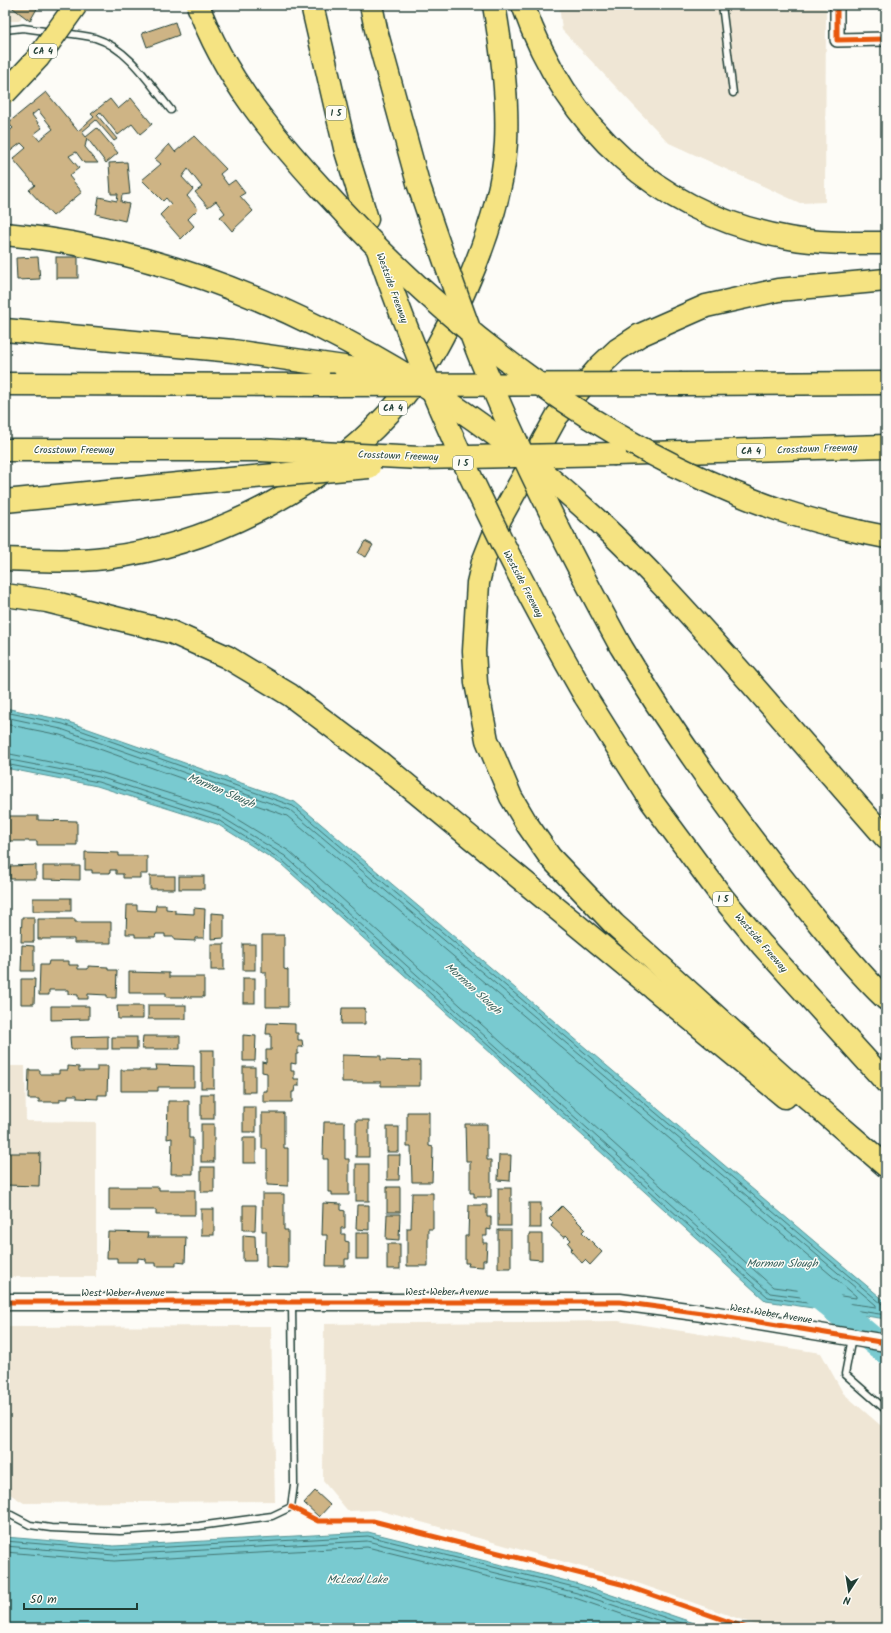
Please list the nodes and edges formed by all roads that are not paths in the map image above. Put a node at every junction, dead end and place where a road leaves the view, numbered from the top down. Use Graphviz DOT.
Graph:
graph roads {
  1 [pos="76,5"];
  2 [pos="198,5"];
  3 [pos="312,5"];
  4 [pos="371,5"];
  5 [pos="494,5"];
  6 [pos="523,5"];
  7 [pos="722,5"];
  8 [pos="837,5"];
  9 [pos="5,30"];
  10 [pos="886,39"];
  11 [pos="5,93"];
  12 [pos="733,93"];
  13 [pos="171,110"];
  14 [pos="5,234"];
  15 [pos="886,243"];
  16 [pos="886,280"];
  17 [pos="5,330"];
  18 [pos="886,383"];
  19 [pos="5,384"];
  20 [pos="474,385"];
  21 [pos="886,446"];
  22 [pos="5,450"];
  23 [pos="420,458"];
  24 [pos="5,501"];
  25 [pos="886,536"];
  26 [pos="5,559"];
  27 [pos="5,595"];
  28 [pos="886,838"];
  29 [pos="886,999"];
  30 [pos="886,1082"];
  31 [pos="886,1166"];
  32 [pos="886,1179"];
  33 [pos="5,1302"];
  34 [pos="292,1302"];
  35 [pos="852,1336"];
  36 [pos="886,1342"];
  37 [pos="886,1410"];
  38 [pos="11,1515"];
  1 -- 11 [label="highway, CA 4, bridge"];
  2 -- 25 [label="highway, bridge"];
  3 -- 30 [label="highway, Westside Freeway / I 5, bridge"];
  4 -- 29 [label="highway, bridge"];
  5 -- 26 [label="highway, CA 4"];
  6 -- 15 [label="highway"];
  7 -- 12 [label="lane"];
  8 -- 10 [label="street"];
  9 -- 13 [label="lane"];
  14 -- 28 [label="highway, bridge"];
  16 -- 31 [label="highway"];
  17 -- 20 [label="highway, bridge"];
  18 -- 20 [label="highway, bridge"];
  19 -- 20 [label="highway, bridge"];
  21 -- 23 [label="highway, Crosstown Freeway / CA 4, bridge"];
  22 -- 23 [label="highway, Crosstown Freeway / CA 4, bridge"];
  23 -- 24 [label="highway, bridge"];
  27 -- 32 [label="highway"];
  33 -- 34 [label="street, West Weber Avenue"];
  34 -- 35 [label="street, West Weber Avenue"];
  34 -- 38 [label="lane"];
  35 -- 36 [label="street, West Weber Avenue"];
  35 -- 37 [label="lane"];
}
